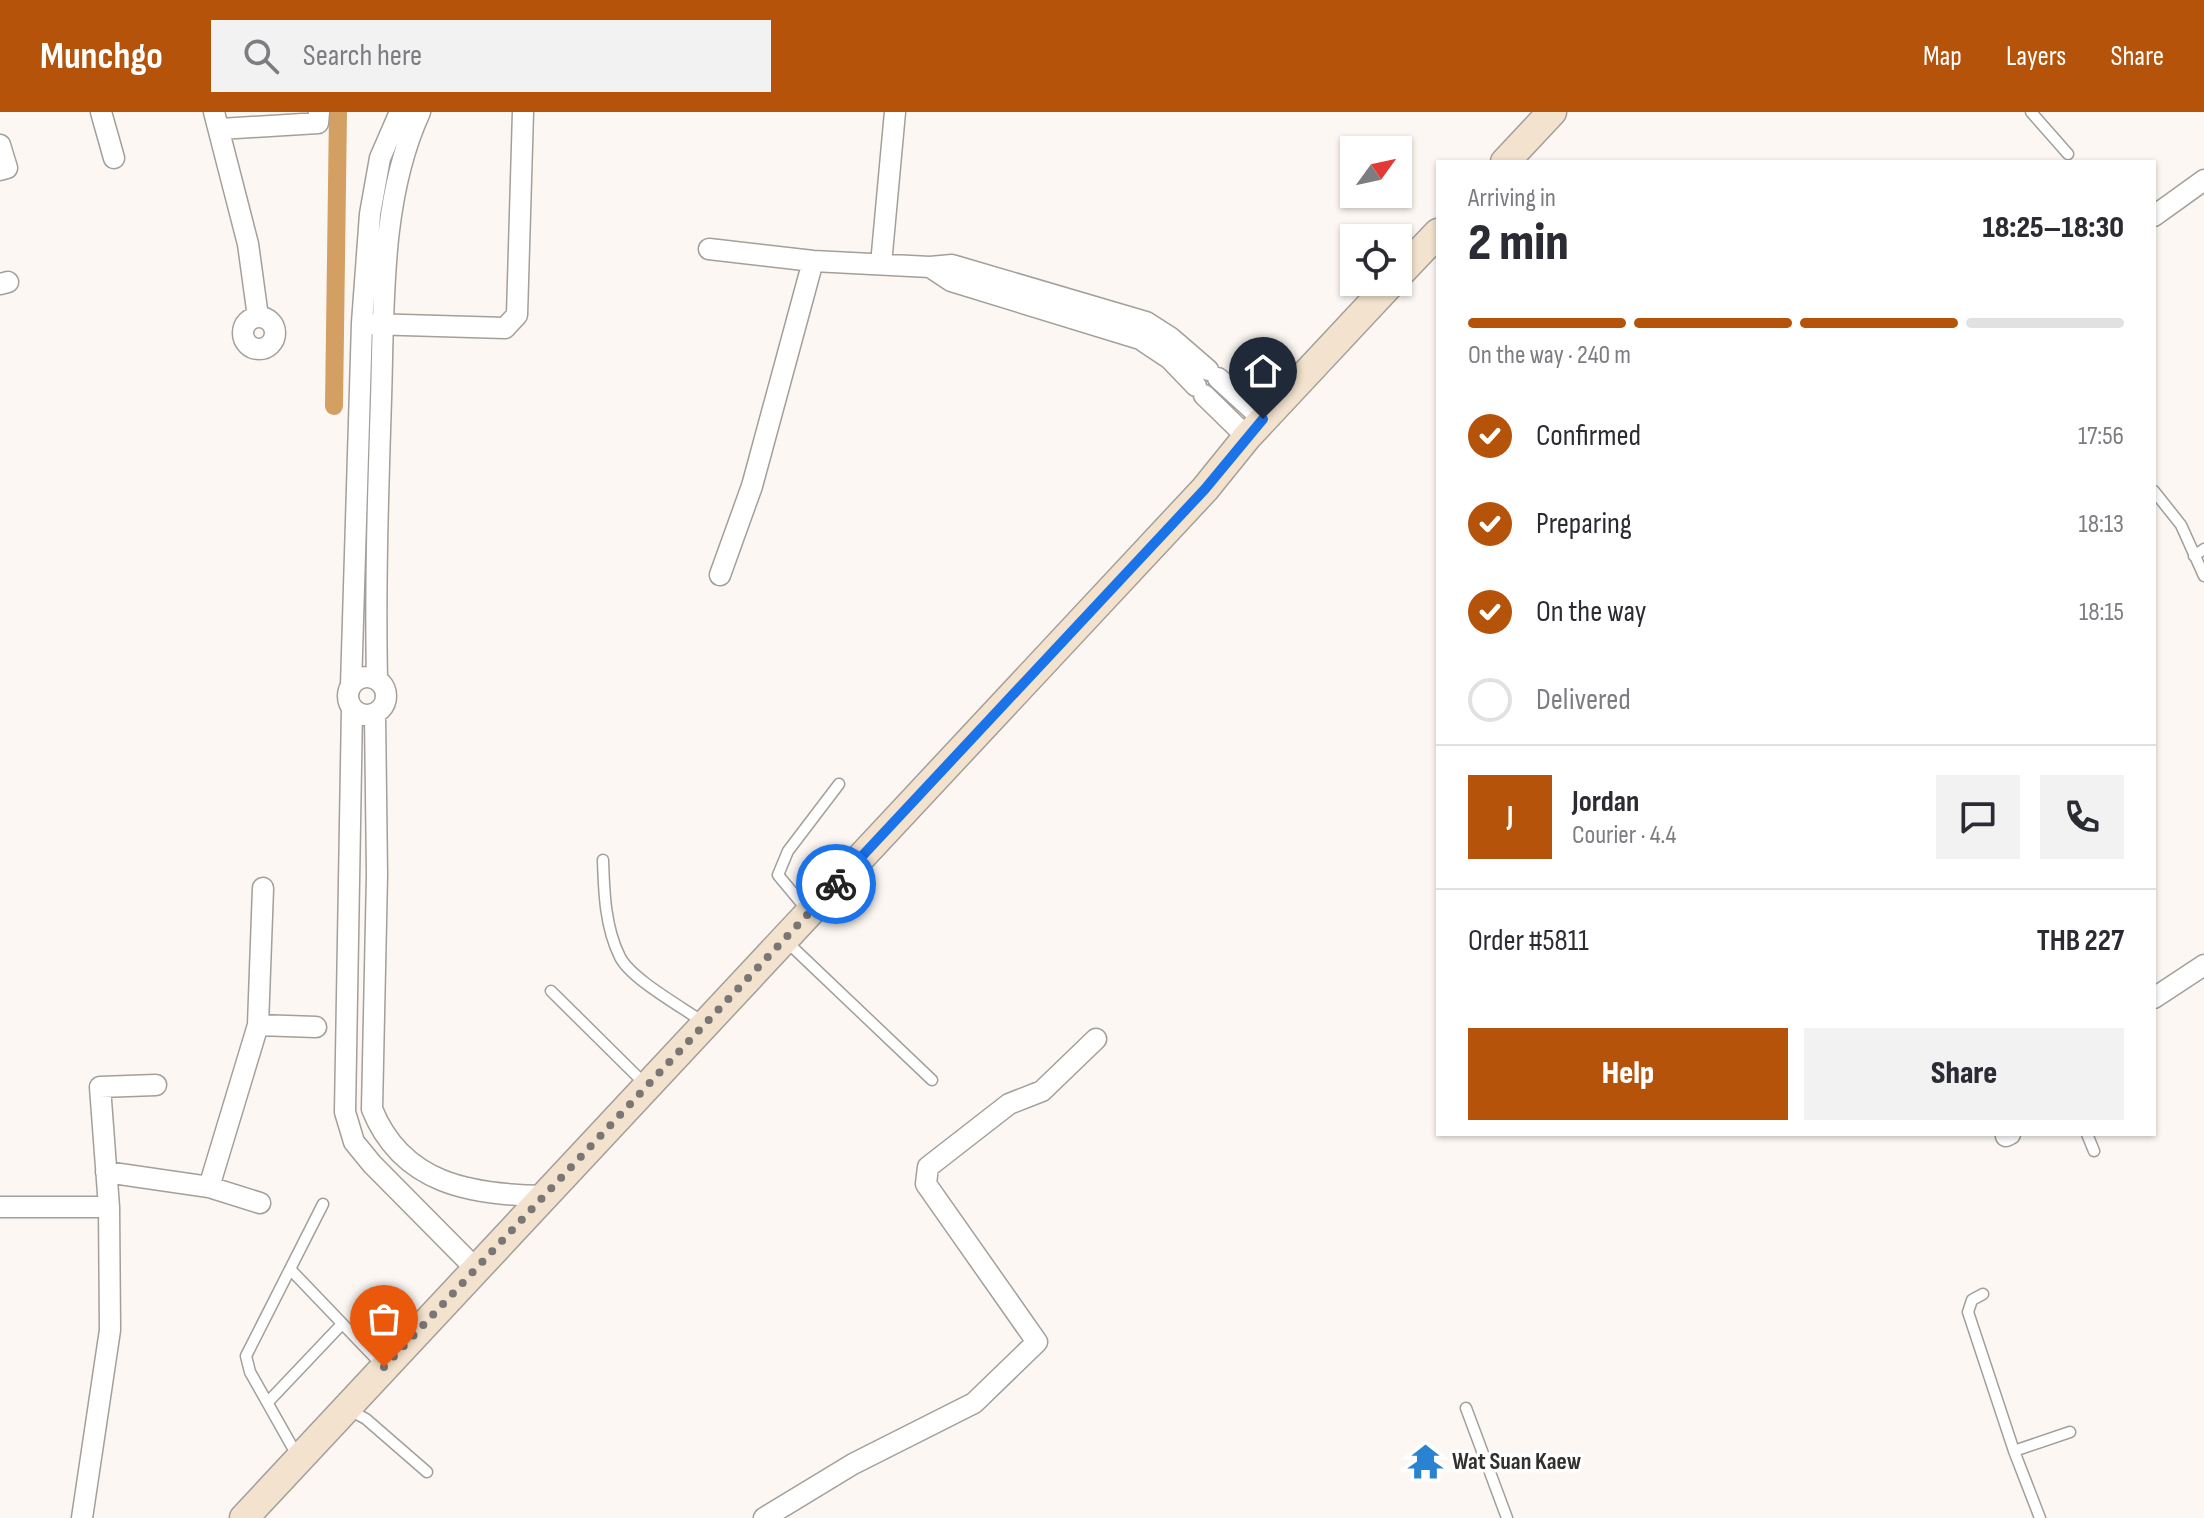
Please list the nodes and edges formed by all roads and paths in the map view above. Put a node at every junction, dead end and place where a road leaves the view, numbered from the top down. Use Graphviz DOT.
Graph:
graph roads {
  1 [pos="101,112"];
  2 [pos="319,112"];
  3 [pos="400,112"];
  4 [pos="420,112"];
  5 [pos="523,112"];
  6 [pos="895,112"];
  7 [pos="1552,112"];
  8 [pos="2031,112"];
  9 [pos="217,121"];
  10 [pos="0,145"];
  11 [pos="2068,154"];
  12 [pos="114,158"];
  13 [pos="1507,160"];
  14 [pos="0,170"];
  15 [pos="2204,180"];
  16 [pos="2156,215"];
  17 [pos="1436,235"];
  18 [pos="709,249"];
  19 [pos="1412,260"];
  20 [pos="813,261"];
  21 [pos="881,264"];
  22 [pos="1379,296"];
  23 [pos="258,317"];
  24 [pos="362,323"];
  25 [pos="384,326"];
  26 [pos="1255,428"];
  27 [pos="2156,494"];
  28 [pos="2204,549"];
  29 [pos="2194,556"];
  30 [pos="720,575"];
  31 [pos="2204,576"];
  32 [pos="366,591"];
  33 [pos="377,679"];
  34 [pos="351,686"];
  35 [pos="352,708"];
  36 [pos="375,714"];
  37 [pos="839,784"];
  38 [pos="603,860"];
  39 [pos="349,872"];
  40 [pos="377,875"];
  41 [pos="263,888"];
  42 [pos="810,913"];
  43 [pos="784,940"];
  44 [pos="2204,965"];
  45 [pos="551,991"];
  46 [pos="2156,997"];
  47 [pos="706,1023"];
  48 [pos="258,1025"];
  49 [pos="316,1027"];
  50 [pos="345,1033"];
  51 [pos="374,1036"];
  52 [pos="1096,1039"];
  53 [pos="932,1080"];
  54 [pos="156,1085"];
  55 [pos="647,1086"];
  56 [pos="2088,1136"];
  57 [pos="2094,1151"];
  58 [pos="106,1172"];
  59 [pos="425,1174"];
  60 [pos="209,1187"];
  61 [pos="406,1195"];
  62 [pos="545,1196"];
  63 [pos="260,1203"];
  64 [pos="323,1204"];
  65 [pos="0,1207"];
  66 [pos="109,1207"];
  67 [pos="290,1269"];
  68 [pos="476,1269"];
  69 [pos="1983,1294"];
  70 [pos="342,1324"];
  71 [pos="384,1367"];
  72 [pos="268,1402"];
  73 [pos="347,1408"];
  74 [pos="1466,1408"];
  75 [pos="2070,1432"];
  76 [pos="2014,1451"];
  77 [pos="299,1459"];
  78 [pos="427,1472"];
  79 [pos="82,1518"];
  80 [pos="244,1518"];
  81 [pos="764,1518"];
  82 [pos="1507,1518"];
  83 [pos="2040,1518"];
  1 -- 12 [label="street"];
  2 -- 9 [label="street"];
  3 -- 24 [label="street"];
  4 -- 25 [label="street"];
  5 -- 25 [label="street"];
  6 -- 21 [label="street"];
  7 -- 13 [label="main road"];
  8 -- 11 [label="lane"];
  9 -- 23 [label="street"];
  10 -- 14 [label="street"];
  15 -- 16 [label="street"];
  17 -- 19 [label="main road"];
  18 -- 20 [label="street"];
  20 -- 21 [label="street"];
  20 -- 30 [label="street"];
  21 -- 26 [label="street"];
  22 -- 26 [label="main road"];
  24 -- 25 [label="street"];
  24 -- 32 [label="street"];
  25 -- 32 [label="street"];
  26 -- 42 [label="main road"];
  27 -- 29 [label="lane"];
  28 -- 29 [label="lane"];
  29 -- 31 [label="lane"];
  32 -- 33 [label="street"];
  32 -- 34 [label="street"];
  33 -- 34 [label="street"];
  33 -- 36 [label="street"];
  34 -- 35 [label="street"];
  35 -- 36 [label="street"];
  35 -- 39 [label="street"];
  36 -- 40 [label="street"];
  37 -- 42 [label="lane"];
  38 -- 47 [label="lane"];
  39 -- 40 [label="street"];
  39 -- 50 [label="street"];
  40 -- 51 [label="street"];
  41 -- 48 [label="street"];
  42 -- 43 [label="main road"];
  43 -- 47 [label="main road"];
  43 -- 53 [label="lane"];
  44 -- 46 [label="street"];
  45 -- 55 [label="lane"];
  47 -- 55 [label="main road"];
  48 -- 49 [label="street"];
  48 -- 60 [label="street"];
  50 -- 51 [label="street"];
  50 -- 61 [label="street"];
  51 -- 59 [label="street"];
  52 -- 81 [label="street"];
  54 -- 58 [label="street"];
  55 -- 62 [label="main road"];
  56 -- 57 [label="lane"];
  58 -- 60 [label="street"];
  58 -- 66 [label="street"];
  59 -- 61 [label="street"];
  59 -- 62 [label="street"];
  60 -- 63 [label="street"];
  61 -- 68 [label="street"];
  62 -- 68 [label="main road"];
  64 -- 67 [label="lane"];
  65 -- 66 [label="street"];
  66 -- 79 [label="street"];
  67 -- 70 [label="lane"];
  67 -- 72 [label="lane"];
  68 -- 71 [label="main road"];
  69 -- 76 [label="lane"];
  70 -- 71 [label="lane"];
  70 -- 72 [label="lane"];
  71 -- 73 [label="main road"];
  72 -- 77 [label="lane"];
  73 -- 77 [label="main road"];
  73 -- 78 [label="lane"];
  74 -- 82 [label="lane"];
  75 -- 76 [label="lane"];
  76 -- 83 [label="lane"];
  77 -- 80 [label="main road"];
}
